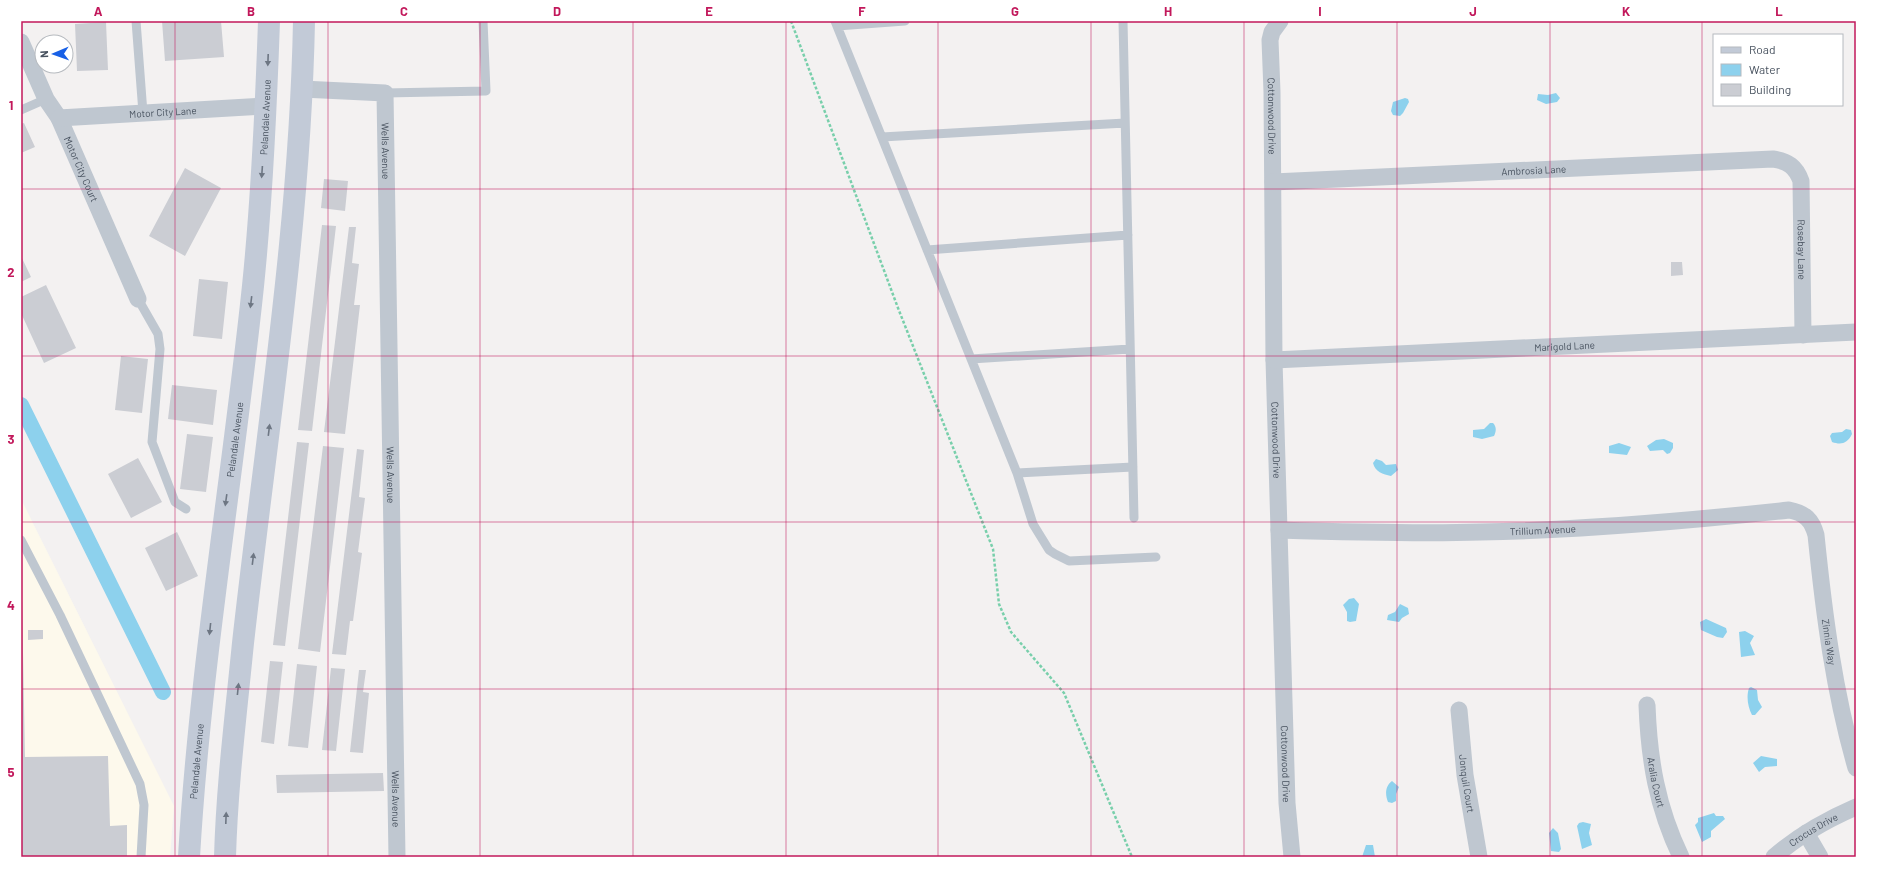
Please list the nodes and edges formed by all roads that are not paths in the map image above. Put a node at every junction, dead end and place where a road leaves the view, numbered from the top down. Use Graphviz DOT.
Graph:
graph roads {
  1 [pos="136,21"];
  2 [pos="269,21"];
  3 [pos="304,21"];
  4 [pos="483,21"];
  5 [pos="905,21"];
  6 [pos="1123,21"];
  7 [pos="1278,22"];
  8 [pos="836,23"];
  9 [pos="21,42"];
  10 [pos="26,69"];
  11 [pos="302,89"];
  12 [pos="385,93"];
  13 [pos="46,99"];
  14 [pos="266,106"];
  15 [pos="21,110"];
  16 [pos="143,113"];
  17 [pos="59,118"];
  18 [pos="1125,123"];
  19 [pos="882,137"];
  20 [pos="1793,166"];
  21 [pos="1272,182"];
  22 [pos="1128,235"];
  23 [pos="927,250"];
  24 [pos="138,299"];
  25 [pos="1856,332"];
  26 [pos="1803,335"];
  27 [pos="1130,349"];
  28 [pos="971,359"];
  29 [pos="1274,360"];
  30 [pos="1133,467"];
  31 [pos="1017,473"];
  32 [pos="186,509"];
  33 [pos="1806,516"];
  34 [pos="1134,518"];
  35 [pos="1279,530"];
  36 [pos="21,540"];
  37 [pos="1156,557"];
  38 [pos="1648,705"];
  39 [pos="1459,710"];
  40 [pos="1856,768"];
  41 [pos="1856,807"];
  42 [pos="1806,833"];
  43 [pos="141,857"];
  44 [pos="189,857"];
  45 [pos="225,857"];
  46 [pos="397,857"];
  47 [pos="1292,857"];
  48 [pos="1479,857"];
  49 [pos="1681,857"];
  50 [pos="1774,857"];
  51 [pos="1820,857"];
  1 -- 16 [label="lane"];
  2 -- 14 [label="main road, Pelandale Avenue, one-way"];
  3 -- 11 [label="main road"];
  4 -- 12 [label="lane"];
  5 -- 8 [label="lane"];
  6 -- 18 [label="lane"];
  7 -- 21 [label="street, Cottonwood Drive"];
  8 -- 19 [label="lane"];
  9 -- 10 [label="street, Motor City Court"];
  10 -- 13 [label="street, Motor City Court"];
  11 -- 12 [label="street"];
  45 -- 11 [label="main road, one-way"];
  12 -- 46 [label="street, Wells Avenue"];
  13 -- 15 [label="lane"];
  13 -- 17 [label="street, Motor City Court"];
  14 -- 16 [label="street, Motor City Lane"];
  14 -- 44 [label="main road, Pelandale Avenue, one-way"];
  16 -- 17 [label="street, Motor City Lane"];
  17 -- 24 [label="street, Motor City Court"];
  18 -- 19 [label="lane"];
  18 -- 22 [label="lane"];
  19 -- 23 [label="lane"];
  20 -- 21 [label="street, Ambrosia Lane"];
  20 -- 26 [label="street, Rosebay Lane"];
  21 -- 29 [label="street, Cottonwood Drive"];
  22 -- 23 [label="lane"];
  22 -- 27 [label="lane"];
  23 -- 28 [label="lane"];
  24 -- 32 [label="lane"];
  25 -- 26 [label="street, Marigold Lane"];
  26 -- 29 [label="street, Marigold Lane"];
  27 -- 28 [label="lane"];
  27 -- 30 [label="lane"];
  28 -- 31 [label="lane"];
  29 -- 35 [label="street, Cottonwood Drive"];
  30 -- 31 [label="lane"];
  30 -- 34 [label="lane"];
  31 -- 37 [label="lane"];
  33 -- 35 [label="street, Trillium Avenue"];
  33 -- 40 [label="street, Zinnia Way"];
  35 -- 47 [label="street, Cottonwood Drive"];
  36 -- 43 [label="lane"];
  38 -- 49 [label="street, Aralia Court"];
  39 -- 48 [label="street, Jonquil Court"];
  41 -- 42 [label="street, Crocus Drive"];
  42 -- 50 [label="street, Crocus Drive"];
  42 -- 51 [label="street"];
}
